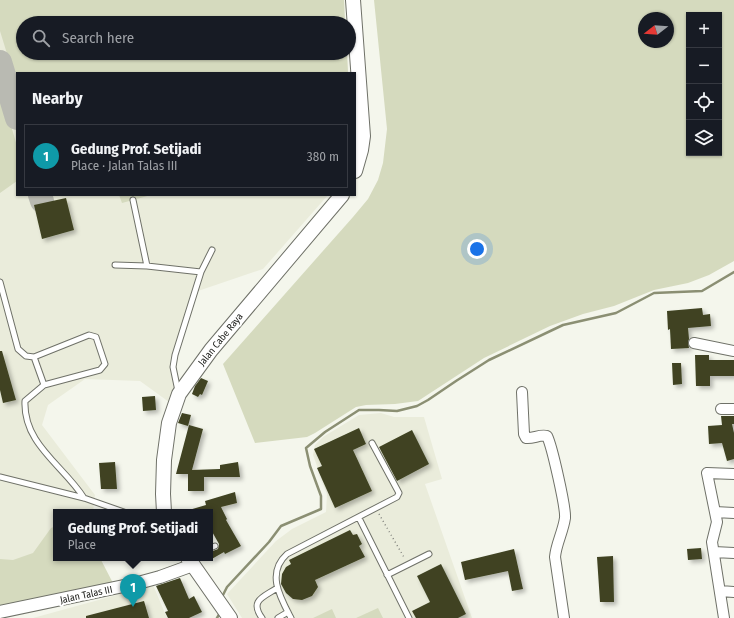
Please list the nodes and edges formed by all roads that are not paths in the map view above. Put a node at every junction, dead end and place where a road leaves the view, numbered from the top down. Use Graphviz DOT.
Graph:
graph roads {
  1 [pos="353,0"];
  2 [pos="354,16"];
  3 [pos="356,41"];
  4 [pos="356,168"];
  5 [pos="341,196"];
  6 [pos="133,200"];
  7 [pos="212,250"];
  8 [pos="115,265"];
  9 [pos="147,266"];
  10 [pos="201,272"];
  11 [pos="0,282"];
  12 [pos="694,343"];
  13 [pos="734,351"];
  14 [pos="34,357"];
  15 [pos="44,385"];
  16 [pos="522,392"];
  17 [pos="179,394"];
  18 [pos="734,408"];
  19 [pos="721,409"];
  20 [pos="372,443"];
  21 [pos="734,474"];
  22 [pos="0,477"];
  23 [pos="84,498"];
  24 [pos="115,509"];
  25 [pos="164,509"];
  26 [pos="715,512"];
  27 [pos="734,513"];
  28 [pos="359,518"];
  29 [pos="714,552"];
  30 [pos="734,553"];
  31 [pos="429,554"];
  32 [pos="188,561"];
  33 [pos="191,561"];
  34 [pos="387,575"];
  35 [pos="278,588"];
  36 [pos="720,591"];
  37 [pos="734,592"];
  38 [pos="0,612"];
  39 [pos="288,612"];
  40 [pos="230,618"];
  41 [pos="262,618"];
  42 [pos="278,618"];
  43 [pos="291,618"];
  44 [pos="409,618"];
  45 [pos="564,618"];
  46 [pos="724,618"];
  1 -- 2 [label="main road"];
  3 -- 4 [label="main road"];
  5 -- 17 [label="main road, Jalan Cabe Raya"];
  6 -- 9 [label="lane"];
  7 -- 10 [label="lane"];
  8 -- 9 [label="lane"];
  9 -- 10 [label="lane"];
  10 -- 17 [label="lane"];
  11 -- 14 [label="lane"];
  12 -- 13 [label="street"];
  14 -- 15 [label="lane"];
  14 -- 15 [label="lane"];
  15 -- 23 [label="lane"];
  16 -- 45 [label="street"];
  17 -- 25 [label="main road, Jalan Cabe Raya"];
  18 -- 19 [label="street"];
  20 -- 28 [label="lane"];
  21 -- 26 [label="street"];
  22 -- 23 [label="lane"];
  23 -- 24 [label="lane"];
  26 -- 27 [label="street"];
  26 -- 29 [label="street"];
  28 -- 34 [label="lane"];
  28 -- 35 [label="lane"];
  29 -- 30 [label="street"];
  29 -- 36 [label="street"];
  31 -- 34 [label="lane"];
  32 -- 38 [label="street, Jalan Talas III"];
  33 -- 40 [label="main road"];
  34 -- 44 [label="lane"];
  35 -- 39 [label="lane"];
  35 -- 41 [label="lane"];
  36 -- 37 [label="street"];
  36 -- 46 [label="street"];
  39 -- 42 [label="lane"];
  39 -- 43 [label="lane"];
}
